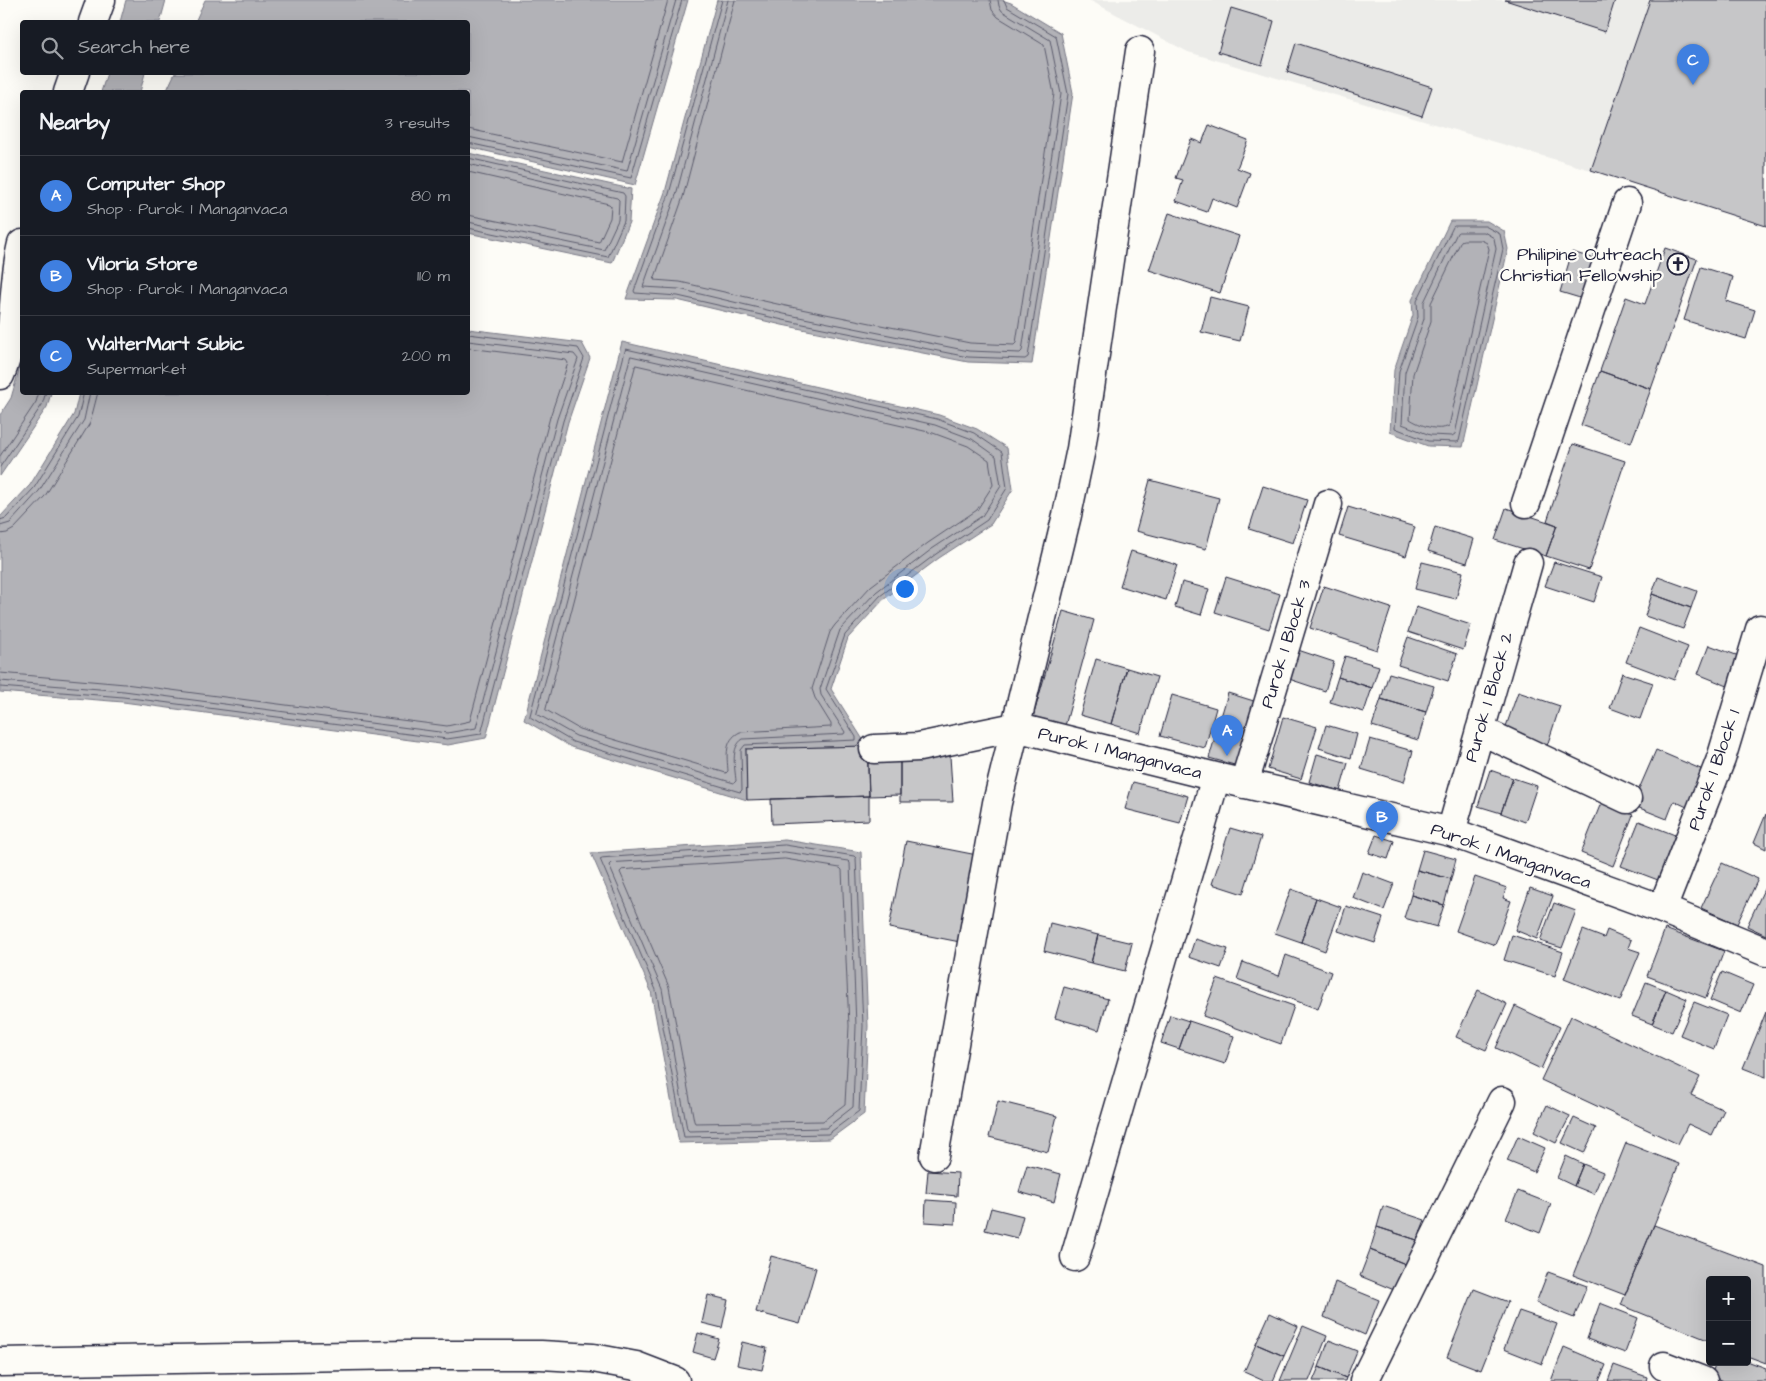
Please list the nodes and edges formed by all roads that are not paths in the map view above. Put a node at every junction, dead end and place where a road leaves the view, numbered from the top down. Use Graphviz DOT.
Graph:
graph roads {
  1 [pos="100,0"];
  2 [pos="93,20"];
  3 [pos="1140,51"];
  4 [pos="74,75"];
  5 [pos="69,90"];
  6 [pos="1627,203"];
  7 [pos="20,254"];
  8 [pos="0,375"];
  9 [pos="1526,503"];
  10 [pos="1328,504"];
  11 [pos="1528,563"];
  12 [pos="1760,629"];
  13 [pos="1015,726"];
  14 [pos="1480,730"];
  15 [pos="874,749"];
  16 [pos="1216,777"];
  17 [pos="1244,784"];
  18 [pos="1627,799"];
  19 [pos="1451,832"];
  20 [pos="1662,910"];
  21 [pos="1766,952"];
  22 [pos="1502,1101"];
  23 [pos="934,1156"];
  24 [pos="1075,1257"];
  25 [pos="0,1362"];
  26 [pos="1664,1366"];
  27 [pos="675,1381"];
  28 [pos="1364,1381"];
  29 [pos="1704,1381"];
  1 -- 2 [label="street"];
  3 -- 13 [label="street"];
  4 -- 5 [label="street"];
  6 -- 9 [label="street"];
  7 -- 8 [label="street"];
  10 -- 17 [label="street, Purok 1 Block 3"];
  11 -- 14 [label="street, Purok 1 Block 2"];
  12 -- 20 [label="street, Purok 1 Block 1"];
  13 -- 15 [label="street"];
  13 -- 16 [label="street, Purok 1 Manganvaca"];
  13 -- 23 [label="street"];
  14 -- 18 [label="street"];
  14 -- 19 [label="street, Purok 1 Block 2"];
  16 -- 17 [label="street, Purok 1 Manganvaca"];
  16 -- 24 [label="street"];
  17 -- 19 [label="street, Purok 1 Manganvaca"];
  19 -- 20 [label="street, Purok 1 Manganvaca"];
  20 -- 21 [label="street, Purok 1 Manganvaca"];
  22 -- 28 [label="street"];
  25 -- 27 [label="street"];
  26 -- 29 [label="street"];
}
